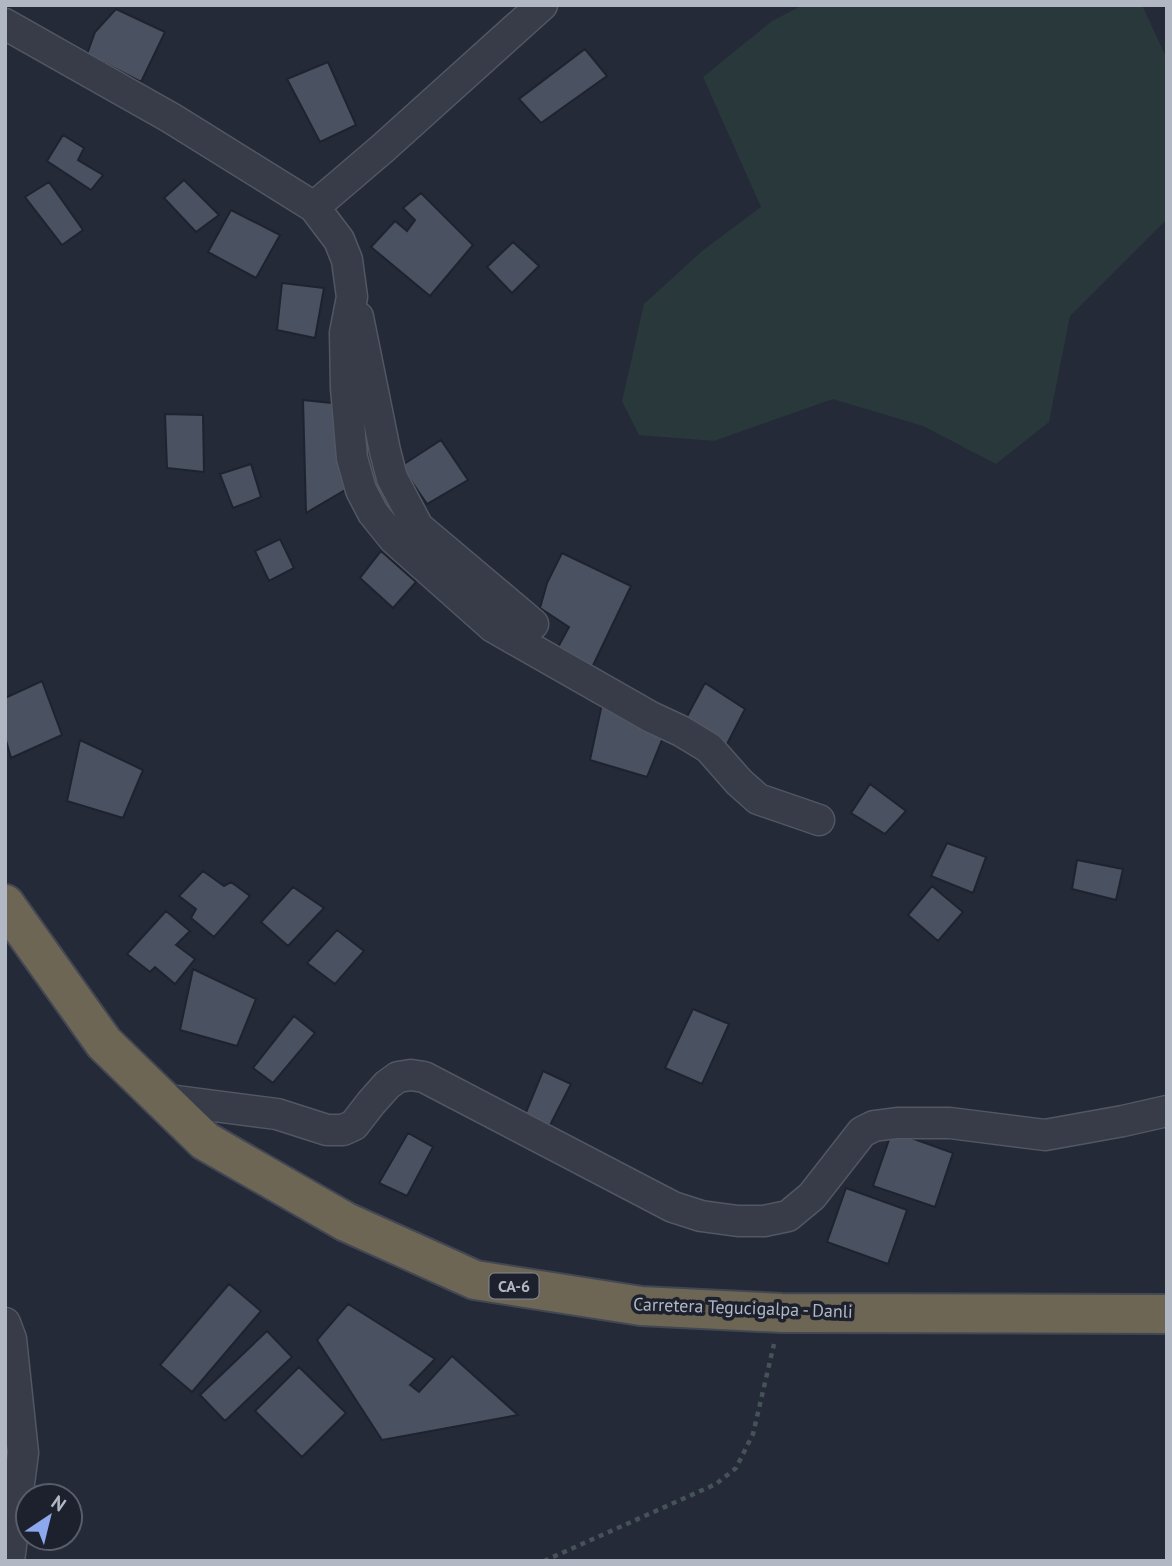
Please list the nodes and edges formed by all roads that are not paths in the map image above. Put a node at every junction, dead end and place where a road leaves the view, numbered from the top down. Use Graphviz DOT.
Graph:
graph roads {
  1 [pos="542,5"];
  2 [pos="5,24"];
  3 [pos="314,207"];
  4 [pos="352,297"];
  5 [pos="533,624"];
  6 [pos="819,820"];
  7 [pos="5,904"];
  8 [pos="161,1099"];
  9 [pos="1167,1111"];
  10 [pos="1167,1314"];
  11 [pos="5,1323"];
  12 [pos="9,1561"];
  1 -- 3 [label="street"];
  2 -- 3 [label="street"];
  3 -- 4 [label="street"];
  4 -- 5 [label="street"];
  4 -- 6 [label="street"];
  7 -- 8 [label="highway, Carretera Tegucigalpa - Danli / CA-6"];
  8 -- 9 [label="street"];
  8 -- 10 [label="highway, Carretera Tegucigalpa - Danli / CA-6"];
  11 -- 12 [label="street"];
}
